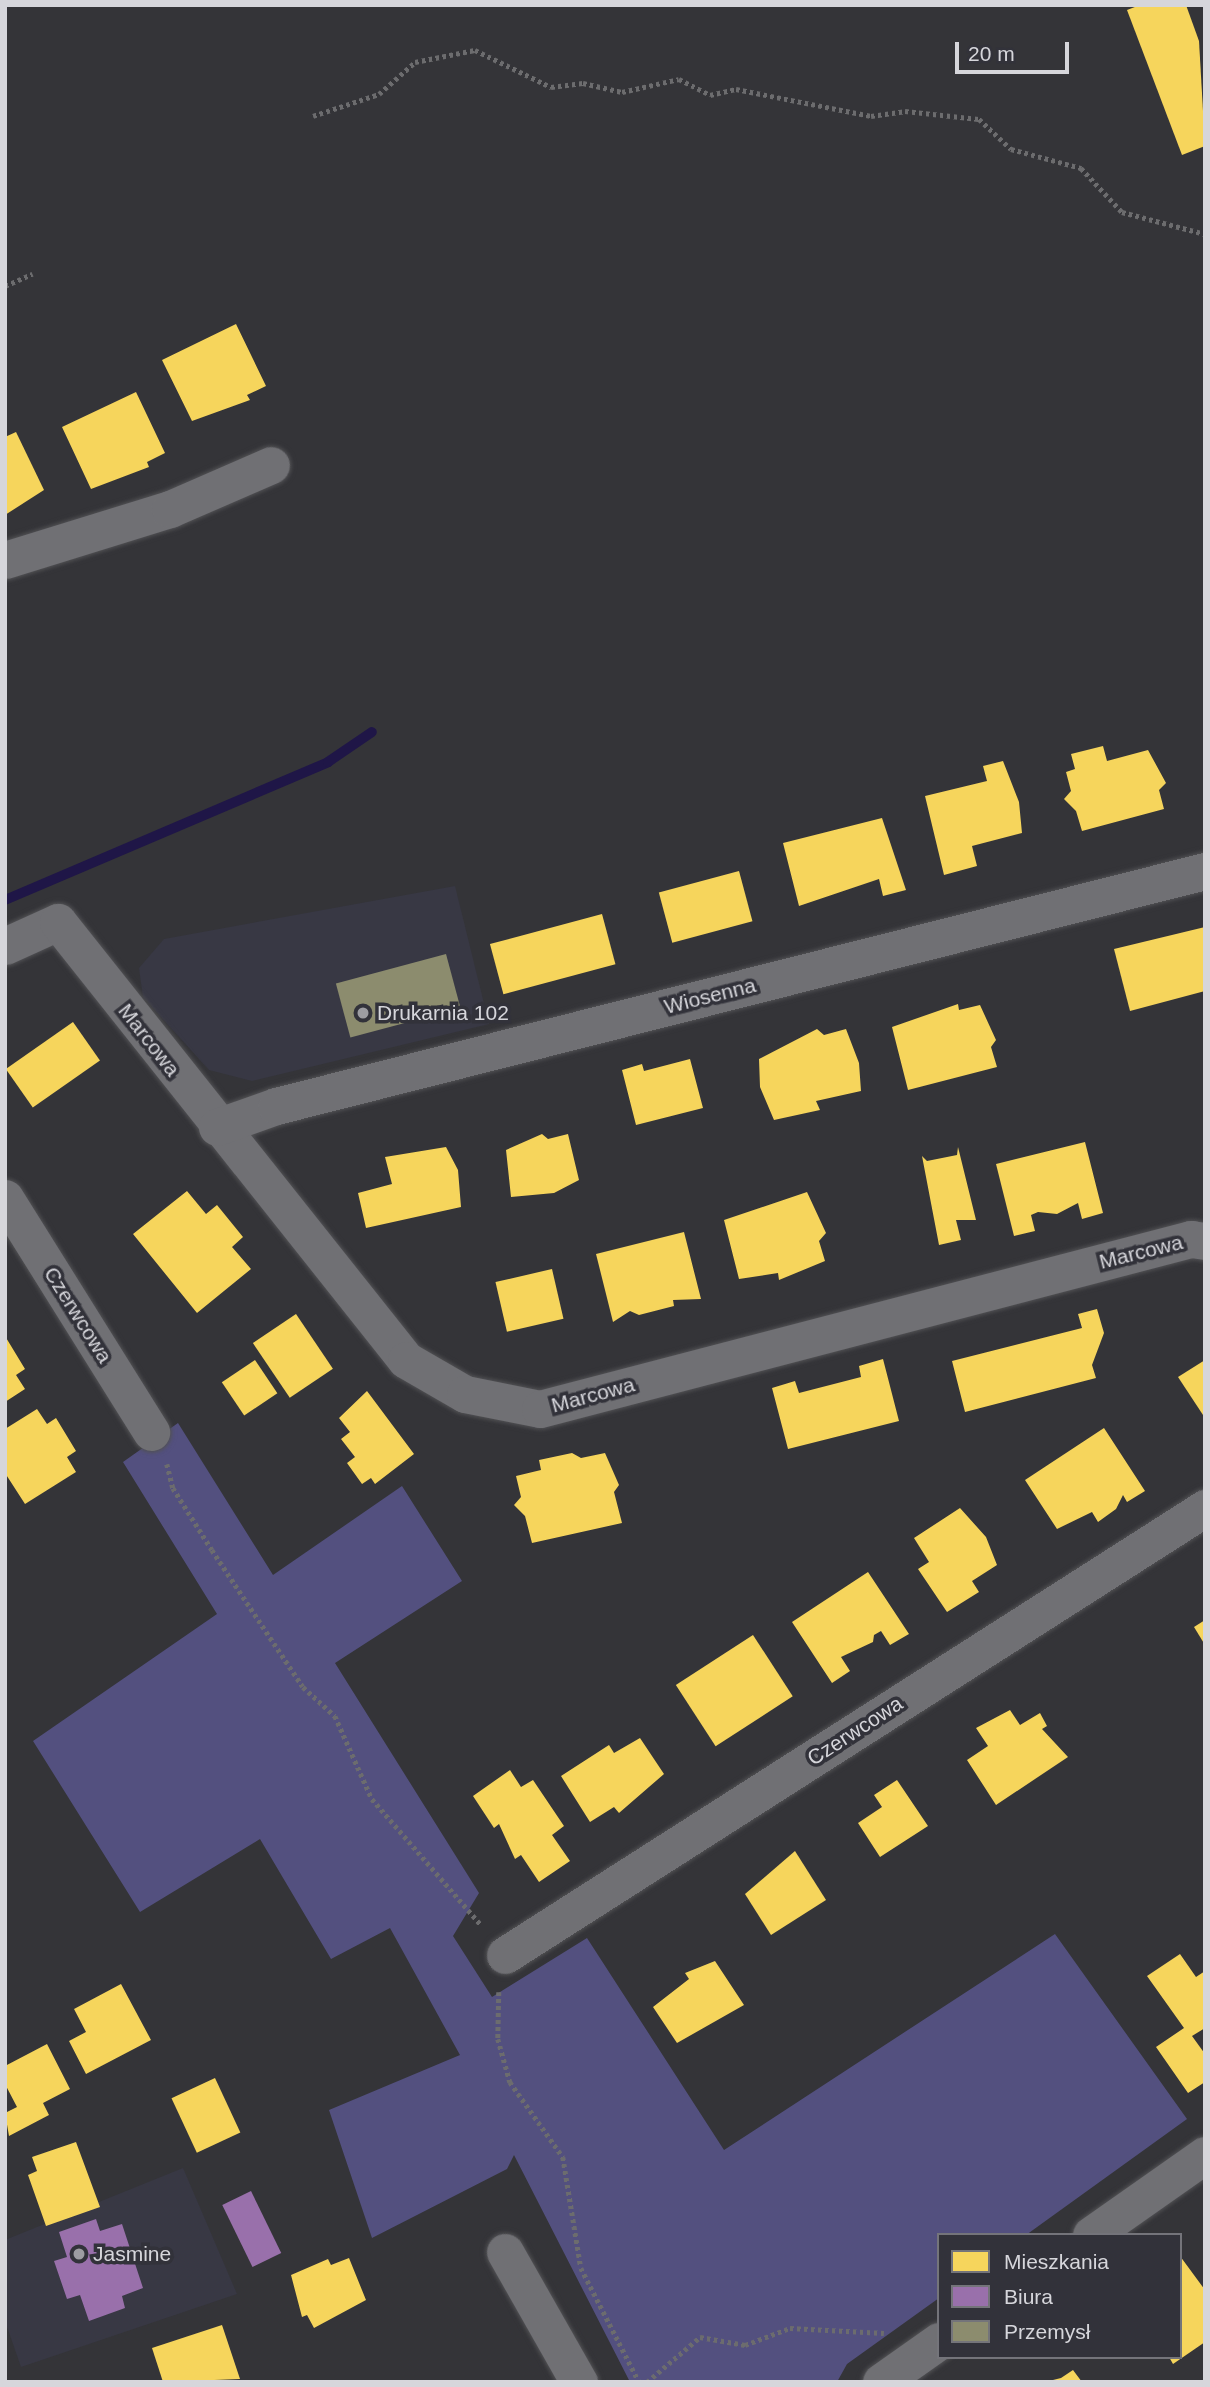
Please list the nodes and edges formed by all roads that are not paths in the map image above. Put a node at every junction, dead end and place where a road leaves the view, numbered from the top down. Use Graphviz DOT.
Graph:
graph roads {
  1 [pos="271,465"];
  2 [pos="5,560"];
  3 [pos="1205,871"];
  4 [pos="5,946"];
  5 [pos="216,1127"];
  6 [pos="5,1198"];
  7 [pos="1205,1241"];
  8 [pos="151,1432"];
  9 [pos="1205,1508"];
  10 [pos="505,1955"];
  11 [pos="1205,2155"];
  12 [pos="1094,2233"];
  13 [pos="505,2252"];
  14 [pos="935,2344"];
  15 [pos="579,2382"];
  16 [pos="881,2382"];
  1 -- 2 [label="street"];
  3 -- 5 [label="street, Wiosenna"];
  4 -- 5 [label="street, Marcowa"];
  5 -- 7 [label="street, Marcowa"];
  6 -- 8 [label="street, Czerwcowa"];
  9 -- 10 [label="street, Czerwcowa"];
  11 -- 12 [label="street"];
  13 -- 15 [label="street"];
  14 -- 16 [label="street"];
}
